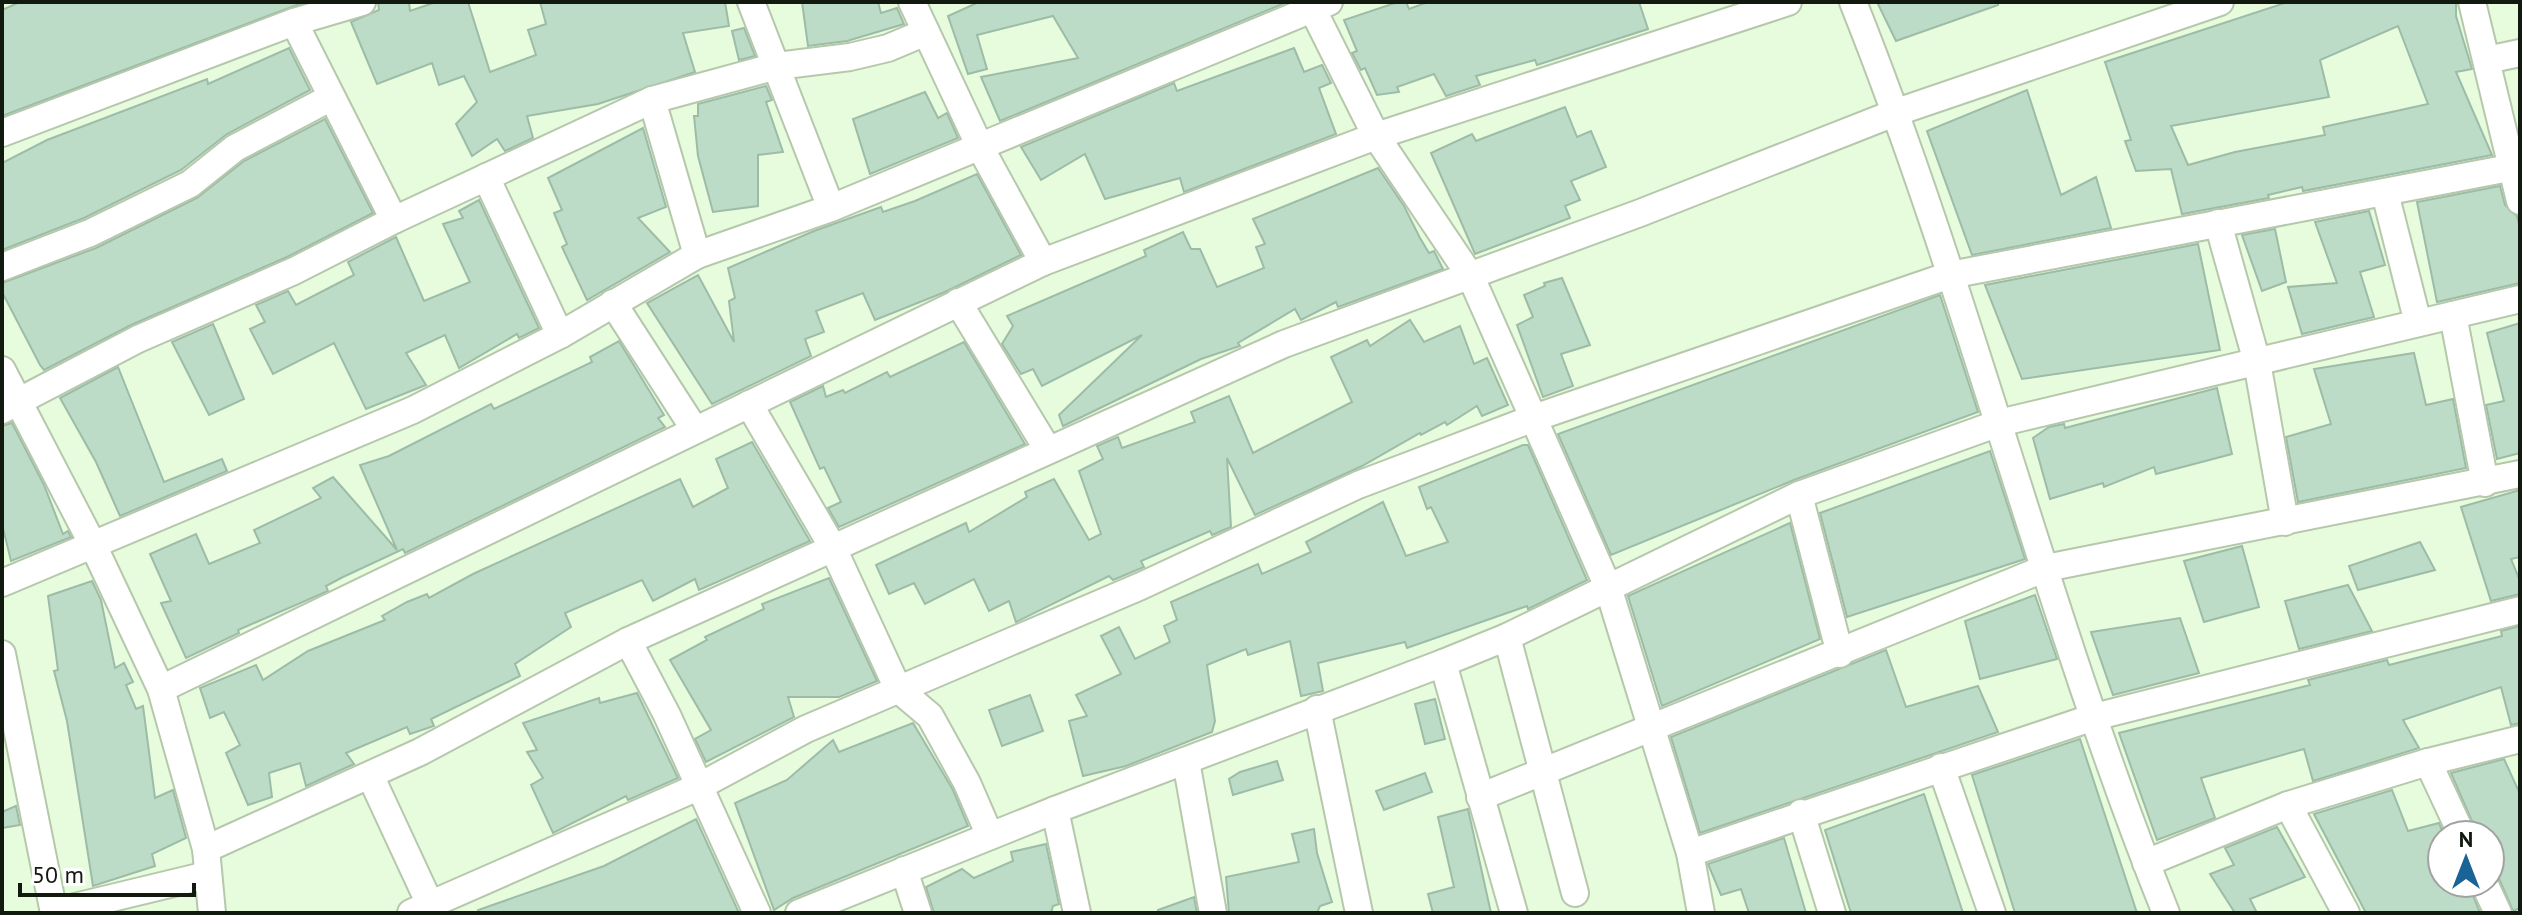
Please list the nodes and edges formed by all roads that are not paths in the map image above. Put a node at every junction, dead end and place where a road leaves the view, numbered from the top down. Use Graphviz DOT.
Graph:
graph roads {
  1 [pos="362,2"];
  2 [pos="751,2"];
  3 [pos="912,2"];
  4 [pos="1788,2"];
  5 [pos="1853,2"];
  6 [pos="2220,2"];
  7 [pos="2472,2"];
  8 [pos="1316,4"];
  9 [pos="294,22"];
  10 [pos="926,32"];
  11 [pos="2520,53"];
  12 [pos="2487,60"];
  13 [pos="777,66"];
  14 [pos="330,98"];
  15 [pos="652,100"];
  16 [pos="1897,112"];
  17 [pos="2,133"];
  18 [pos="1376,136"];
  19 [pos="980,147"];
  20 [pos="2515,167"];
  21 [pos="486,177"];
  22 [pos="2385,193"];
  23 [pos="2520,201"];
  24 [pos="831,208"];
  25 [pos="394,220"];
  26 [pos="2218,223"];
  27 [pos="697,255"];
  28 [pos="1043,262"];
  29 [pos="2,267"];
  30 [pos="1950,275"];
  31 [pos="1471,277"];
  32 [pos="2520,299"];
  33 [pos="958,302"];
  34 [pos="613,303"];
  35 [pos="2453,315"];
  36 [pos="2418,323"];
  37 [pos="560,335"];
  38 [pos="2257,362"];
  39 [pos="2,370"];
  40 [pos="749,404"];
  41 [pos="10,406"];
  42 [pos="1534,418"];
  43 [pos="1999,423"];
  44 [pos="695,430"];
  45 [pos="1048,450"];
  46 [pos="2520,474"];
  47 [pos="2485,483"];
  48 [pos="1799,495"];
  49 [pos="2285,522"];
  50 [pos="832,546"];
  51 [pos="94,547"];
  52 [pos="2046,568"];
  53 [pos="2,583"];
  54 [pos="1608,587"];
  55 [pos="2520,610"];
  56 [pos="1507,637"];
  57 [pos="628,641"];
  58 [pos="2,654"];
  59 [pos="1840,654"];
  60 [pos="1443,663"];
  61 [pos="161,689"];
  62 [pos="898,689"];
  63 [pos="1317,709"];
  64 [pos="2094,717"];
  65 [pos="1649,726"];
  66 [pos="2520,739"];
  67 [pos="1186,761"];
  68 [pos="2428,762"];
  69 [pos="1941,767"];
  70 [pos="370,775"];
  71 [pos="1541,775"];
  72 [pos="698,787"];
  73 [pos="1480,797"];
  74 [pos="2288,805"];
  75 [pos="1055,810"];
  76 [pos="1801,813"];
  77 [pos="2455,819"];
  78 [pos="990,836"];
  79 [pos="206,849"];
  80 [pos="1690,853"];
  81 [pos="2146,863"];
  82 [pos="904,870"];
  83 [pos="207,875"];
  84 [pos="1575,893"];
  85 [pos="426,911"];
  86 [pos="54,912"];
  87 [pos="212,913"];
  88 [pos="757,913"];
  89 [pos="799,913"];
  90 [pos="918,913"];
  91 [pos="1077,913"];
  92 [pos="1213,913"];
  93 [pos="1359,913"];
  94 [pos="1514,913"];
  95 [pos="1701,913"];
  96 [pos="1832,913"];
  97 [pos="1992,913"];
  98 [pos="2166,913"];
  99 [pos="2346,913"];
  1 -- 9 [label="street"];
  2 -- 13 [label="street"];
  3 -- 10 [label="street"];
  4 -- 18 [label="street"];
  5 -- 16 [label="street"];
  6 -- 16 [label="street"];
  7 -- 12 [label="street"];
  8 -- 18 [label="street"];
  8 -- 19 [label="street"];
  9 -- 14 [label="street"];
  9 -- 17 [label="street"];
  10 -- 13 [label="street"];
  10 -- 19 [label="street"];
  11 -- 12 [label="street"];
  12 -- 20 [label="street"];
  13 -- 15 [label="street"];
  13 -- 24 [label="street"];
  14 -- 25 [label="street"];
  14 -- 29 [label="street"];
  15 -- 21 [label="street"];
  15 -- 27 [label="street"];
  16 -- 30 [label="street"];
  16 -- 31 [label="street"];
  18 -- 28 [label="street"];
  18 -- 31 [label="street"];
  19 -- 24 [label="street"];
  19 -- 28 [label="street"];
  20 -- 22 [label="street"];
  20 -- 23 [label="street"];
  21 -- 25 [label="street"];
  21 -- 37 [label="street"];
  22 -- 26 [label="street"];
  22 -- 36 [label="street"];
  24 -- 27 [label="street"];
  25 -- 41 [label="street"];
  26 -- 30 [label="street"];
  26 -- 38 [label="street"];
  27 -- 34 [label="street"];
  28 -- 33 [label="street"];
  30 -- 42 [label="street"];
  30 -- 43 [label="street"];
  31 -- 42 [label="street"];
  31 -- 45 [label="street"];
  32 -- 35 [label="street"];
  33 -- 40 [label="street"];
  33 -- 45 [label="street"];
  34 -- 37 [label="street"];
  34 -- 44 [label="street"];
  35 -- 36 [label="street"];
  35 -- 47 [label="street"];
  36 -- 38 [label="street"];
  37 -- 51 [label="street"];
  38 -- 43 [label="street"];
  38 -- 49 [label="street"];
  39 -- 41 [label="street"];
  40 -- 44 [label="street"];
  40 -- 50 [label="street"];
  41 -- 51 [label="street"];
  42 -- 54 [label="street"];
  42 -- 62 [label="street"];
  43 -- 48 [label="street"];
  43 -- 52 [label="street"];
  44 -- 61 [label="street"];
  45 -- 50 [label="street"];
  46 -- 47 [label="street"];
  47 -- 49 [label="street"];
  48 -- 54 [label="street"];
  48 -- 59 [label="street"];
  49 -- 52 [label="street"];
  50 -- 57 [label="street"];
  50 -- 62 [label="street"];
  51 -- 53 [label="street"];
  51 -- 61 [label="street"];
  52 -- 59 [label="street"];
  52 -- 64 [label="street"];
  54 -- 56 [label="street"];
  54 -- 65 [label="street"];
  55 -- 64 [label="street"];
  56 -- 60 [label="street"];
  56 -- 71 [label="street"];
  57 -- 70 [label="street"];
  57 -- 72 [label="street"];
  58 -- 86 [label="street"];
  59 -- 65 [label="street"];
  60 -- 63 [label="street"];
  60 -- 73 [label="street"];
  61 -- 79 [label="street"];
  62 -- 72 [label="street"];
  62 -- 78 [label="street"];
  63 -- 67 [label="street"];
  63 -- 93 [label="street"];
  64 -- 69 [label="street"];
  64 -- 81 [label="street"];
  65 -- 71 [label="street"];
  65 -- 80 [label="street"];
  66 -- 68 [label="street"];
  67 -- 75 [label="street"];
  67 -- 92 [label="street"];
  68 -- 74 [label="street"];
  68 -- 77 [label="street"];
  69 -- 76 [label="street"];
  69 -- 97 [label="street"];
  70 -- 79 [label="street"];
  70 -- 85 [label="street"];
  71 -- 73 [label="street"];
  71 -- 84 [label="street"];
  72 -- 85 [label="street"];
  72 -- 88 [label="street"];
  73 -- 94 [label="street"];
  74 -- 81 [label="street"];
  74 -- 99 [label="street"];
  75 -- 78 [label="street"];
  75 -- 91 [label="street"];
  76 -- 80 [label="street"];
  76 -- 96 [label="street"];
  78 -- 82 [label="street"];
  79 -- 83 [label="street"];
  80 -- 95 [label="street"];
  81 -- 98 [label="street"];
  82 -- 89 [label="street"];
  82 -- 90 [label="street"];
  83 -- 86 [label="street"];
  83 -- 87 [label="street"];
}
